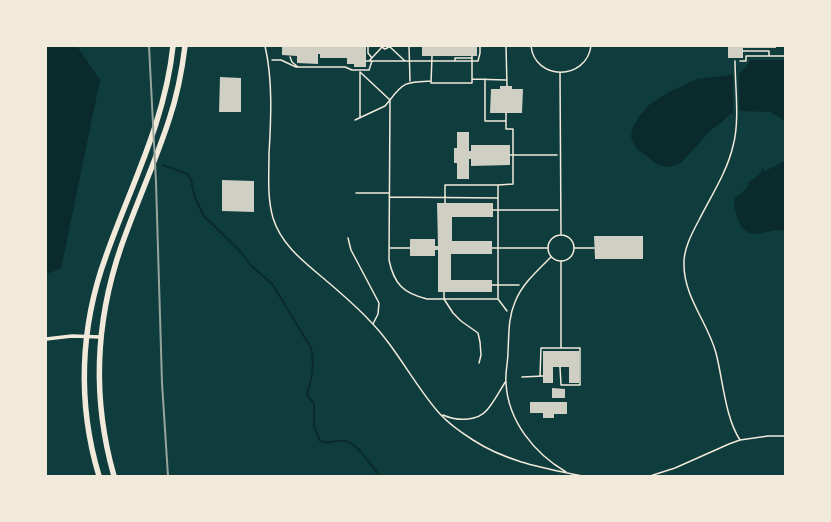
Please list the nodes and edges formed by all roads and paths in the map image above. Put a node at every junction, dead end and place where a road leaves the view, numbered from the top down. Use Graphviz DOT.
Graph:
graph roads {
  1 [pos="173,46"];
  2 [pos="185,46"];
  3 [pos="265,46"];
  4 [pos="368,46"];
  5 [pos="390,46"];
  6 [pos="409,46"];
  7 [pos="480,46"];
  8 [pos="506,46"];
  9 [pos="531,46"];
  10 [pos="591,46"];
  11 [pos="382,47"];
  12 [pos="743,51"];
  13 [pos="432,56"];
  14 [pos="769,56"];
  15 [pos="785,56"];
  16 [pos="290,57"];
  17 [pos="372,58"];
  18 [pos="268,60"];
  19 [pos="372,61"];
  20 [pos="455,61"];
  21 [pos="472,61"];
  22 [pos="735,61"];
  23 [pos="406,62"];
  24 [pos="410,62"];
  25 [pos="432,62"];
  26 [pos="298,67"];
  27 [pos="360,71"];
  28 [pos="560,73"];
  29 [pos="472,79"];
  30 [pos="485,80"];
  31 [pos="506,80"];
  32 [pos="431,81"];
  33 [pos="410,82"];
  34 [pos="507,86"];
  35 [pos="390,100"];
  36 [pos="506,113"];
  37 [pos="360,118"];
  38 [pos="356,120"];
  39 [pos="506,121"];
  40 [pos="510,155"];
  41 [pos="514,155"];
  42 [pos="561,155"];
  43 [pos="498,184"];
  44 [pos="356,193"];
  45 [pos="389,193"];
  46 [pos="389,197"];
  47 [pos="445,198"];
  48 [pos="498,198"];
  49 [pos="445,203"];
  50 [pos="493,210"];
  51 [pos="498,210"];
  52 [pos="561,210"];
  53 [pos="561,235"];
  54 [pos="348,238"];
  55 [pos="389,248"];
  56 [pos="410,248"];
  57 [pos="492,248"];
  58 [pos="498,248"];
  59 [pos="548,248"];
  60 [pos="574,248"];
  61 [pos="594,248"];
  62 [pos="551,257"];
  63 [pos="561,261"];
  64 [pos="492,285"];
  65 [pos="498,285"];
  66 [pos="525,285"];
  67 [pos="444,292"];
  68 [pos="444,299"];
  69 [pos="498,299"];
  70 [pos="510,316"];
  71 [pos="373,324"];
  72 [pos="86,336"];
  73 [pos="101,337"];
  74 [pos="46,339"];
  75 [pos="561,348"];
  76 [pos="479,363"];
  77 [pos="560,367"];
  78 [pos="522,377"];
  79 [pos="506,381"];
  80 [pos="441,414"];
  81 [pos="785,436"];
  82 [pos="740,440"];
  83 [pos="568,473"];
  84 [pos="100,476"];
  85 [pos="114,476"];
  86 [pos="582,476"];
  87 [pos="650,476"];
  1 -- 72 [label="main road"];
  2 -- 73 [label="main road"];
  3 -- 18 [label="lane"];
  4 -- 17 [label="path"];
  5 -- 11 [label="path"];
  5 -- 23 [label="path"];
  6 -- 24 [label="path"];
  7 -- 21 [label="path"];
  8 -- 31 [label="path"];
  9 -- 28 [label="lane"];
  10 -- 28 [label="lane"];
  11 -- 17 [label="path"];
  12 -- 14 [label="path"];
  13 -- 25 [label="path"];
  14 -- 15 [label="path"];
  14 -- 22 [label="path"];
  16 -- 26 [label="path"];
  17 -- 19 [label="path"];
  18 -- 26 [label="path"];
  18 -- 71 [label="lane"];
  19 -- 23 [label="path"];
  19 -- 27 [label="path"];
  20 -- 21 [label="path"];
  20 -- 21 [label="path"];
  20 -- 25 [label="path"];
  21 -- 29 [label="path"];
  22 -- 82 [label="lane"];
  23 -- 24 [label="path"];
  24 -- 25 [label="path"];
  24 -- 33 [label="path"];
  25 -- 32 [label="path"];
  26 -- 27 [label="path"];
  27 -- 35 [label="path"];
  27 -- 37 [label="path"];
  28 -- 42 [label="lane"];
  29 -- 30 [label="path"];
  29 -- 32 [label="path"];
  30 -- 31 [label="path"];
  30 -- 39 [label="path"];
  31 -- 34 [label="path"];
  32 -- 33 [label="path"];
  33 -- 35 [label="path"];
  35 -- 37 [label="path"];
  35 -- 45 [label="path"];
  36 -- 39 [label="path"];
  37 -- 38 [label="path"];
  39 -- 41 [label="path"];
  40 -- 41 [label="path"];
  41 -- 42 [label="path"];
  41 -- 43 [label="path"];
  42 -- 52 [label="lane"];
  43 -- 47 [label="path"];
  43 -- 48 [label="path"];
  44 -- 45 [label="path"];
  45 -- 46 [label="path"];
  46 -- 47 [label="path"];
  46 -- 55 [label="path"];
  47 -- 48 [label="path"];
  47 -- 49 [label="path"];
  48 -- 51 [label="path"];
  50 -- 51 [label="path"];
  51 -- 52 [label="path"];
  51 -- 58 [label="path"];
  52 -- 53 [label="lane"];
  53 -- 59 [label="lane"];
  53 -- 60 [label="lane"];
  54 -- 71 [label="lane"];
  55 -- 56 [label="path"];
  55 -- 68 [label="path"];
  57 -- 58 [label="path"];
  58 -- 59 [label="path"];
  58 -- 65 [label="path"];
  59 -- 62 [label="lane"];
  60 -- 61 [label="path"];
  60 -- 63 [label="lane"];
  62 -- 63 [label="lane"];
  62 -- 66 [label="lane"];
  63 -- 75 [label="path"];
  64 -- 65 [label="path"];
  65 -- 66 [label="path"];
  65 -- 69 [label="path"];
  66 -- 70 [label="lane"];
  67 -- 68 [label="path"];
  68 -- 69 [label="path"];
  68 -- 76 [label="path"];
  69 -- 70 [label="path"];
  70 -- 79 [label="lane"];
  71 -- 80 [label="lane"];
  72 -- 73 [label="street"];
  72 -- 74 [label="street"];
  72 -- 84 [label="main road"];
  73 -- 85 [label="main road"];
  75 -- 77 [label="path"];
  75 -- 78 [label="path"];
  79 -- 80 [label="lane"];
  79 -- 83 [label="lane"];
  80 -- 83 [label="lane"];
  81 -- 82 [label="lane"];
  82 -- 87 [label="lane"];
  83 -- 86 [label="lane"];
}
